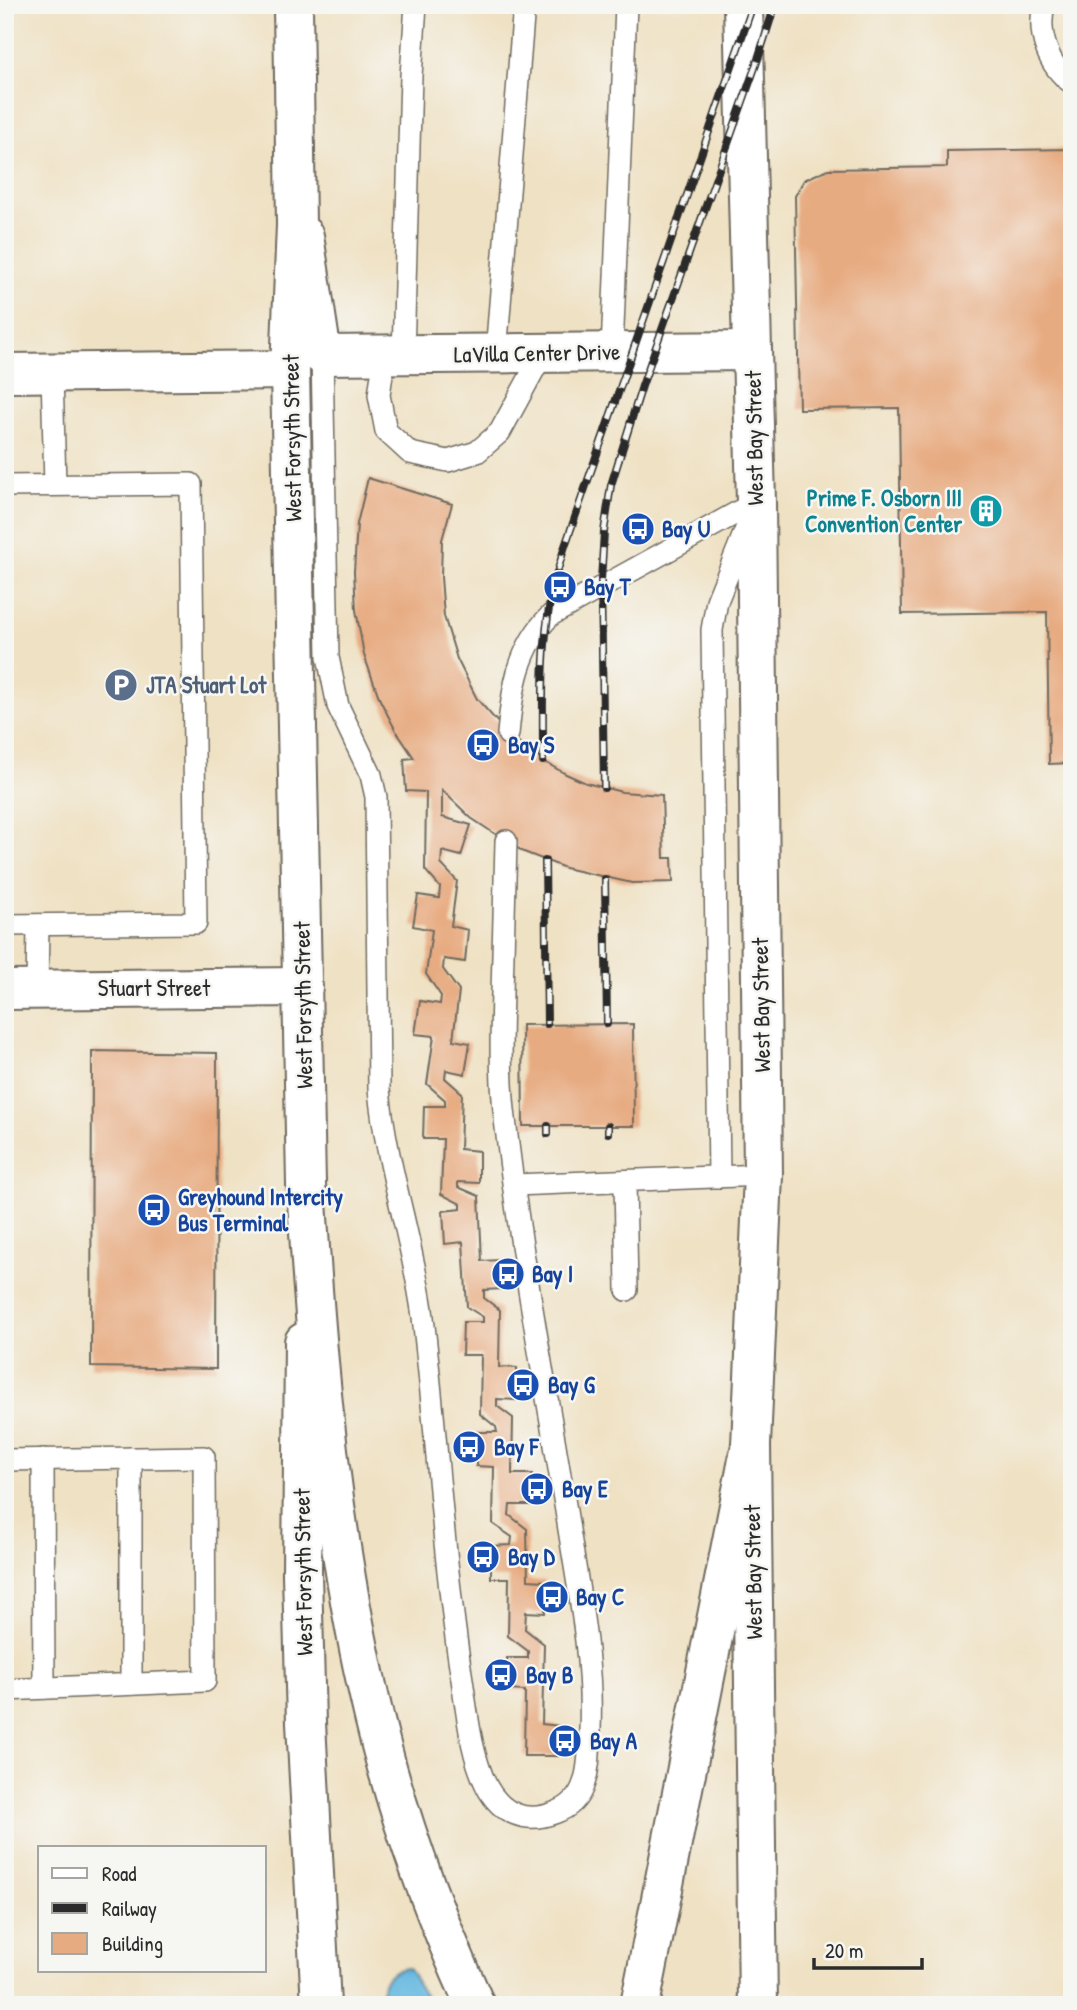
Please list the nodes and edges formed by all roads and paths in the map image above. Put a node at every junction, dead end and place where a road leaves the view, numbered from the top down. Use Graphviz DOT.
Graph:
graph roads {
  1 [pos="293,5"];
  2 [pos="416,5"];
  3 [pos="524,5"];
  4 [pos="626,5"];
  5 [pos="743,5"];
  6 [pos="1044,5"];
  7 [pos="1072,83"];
  8 [pos="752,351"];
  9 [pos="612,352"];
  10 [pos="543,353"];
  11 [pos="394,354"];
  12 [pos="496,354"];
  13 [pos="306,363"];
  14 [pos="5,373"];
  15 [pos="52,373"];
  16 [pos="5,485"];
  17 [pos="55,485"];
  18 [pos="756,502"];
  19 [pos="508,734"];
  20 [pos="506,841"];
  21 [pos="5,925"];
  22 [pos="38,925"];
  23 [pos="303,987"];
  24 [pos="21,989"];
  25 [pos="763,1175"];
  26 [pos="719,1177"];
  27 [pos="625,1181"];
  28 [pos="306,1184"];
  29 [pos="514,1185"];
  30 [pos="627,1290"];
  31 [pos="751,1445"];
  32 [pos="131,1458"];
  33 [pos="5,1460"];
  34 [pos="43,1460"];
  35 [pos="131,1684"];
  36 [pos="44,1688"];
  37 [pos="5,1690"];
  38 [pos="321,2005"];
  39 [pos="475,2005"];
  40 [pos="640,2005"];
  41 [pos="758,2005"];
  1 -- 13 [label="main road, West Forsyth Street"];
  2 -- 11 [label="lane"];
  3 -- 12 [label="lane"];
  4 -- 9 [label="lane"];
  5 -- 8 [label="main road, West Bay Street"];
  6 -- 7 [label="lane"];
  8 -- 9 [label="main road, LaVilla Center Drive"];
  8 -- 18 [label="main road, West Bay Street"];
  9 -- 10 [label="main road, LaVilla Center Drive"];
  10 -- 11 [label="lane"];
  10 -- 12 [label="main road, LaVilla Center Drive"];
  11 -- 12 [label="main road, LaVilla Center Drive"];
  11 -- 13 [label="main road, LaVilla Center Drive"];
  13 -- 15 [label="main road, LaVilla Center Drive"];
  13 -- 23 [label="main road, West Forsyth Street"];
  13 -- 29 [label="lane"];
  14 -- 15 [label="main road, LaVilla Center Drive"];
  15 -- 17 [label="lane"];
  16 -- 17 [label="lane"];
  17 -- 22 [label="lane"];
  18 -- 19 [label="lane"];
  18 -- 25 [label="main road, West Bay Street"];
  18 -- 26 [label="lane"];
  20 -- 29 [label="lane"];
  21 -- 22 [label="lane"];
  22 -- 24 [label="lane"];
  23 -- 24 [label="main road, Stuart Street"];
  23 -- 28 [label="main road, West Forsyth Street"];
  25 -- 26 [label="lane"];
  25 -- 31 [label="main road, West Bay Street"];
  26 -- 27 [label="lane"];
  27 -- 29 [label="lane"];
  27 -- 30 [label="lane"];
  28 -- 38 [label="main road, West Forsyth Street"];
  28 -- 39 [label="main road"];
  31 -- 40 [label="main road"];
  31 -- 41 [label="main road, West Bay Street"];
  32 -- 34 [label="lane"];
  32 -- 35 [label="lane"];
  32 -- 35 [label="lane"];
  33 -- 34 [label="lane"];
  34 -- 36 [label="lane"];
  35 -- 36 [label="lane"];
  36 -- 37 [label="lane"];
}
